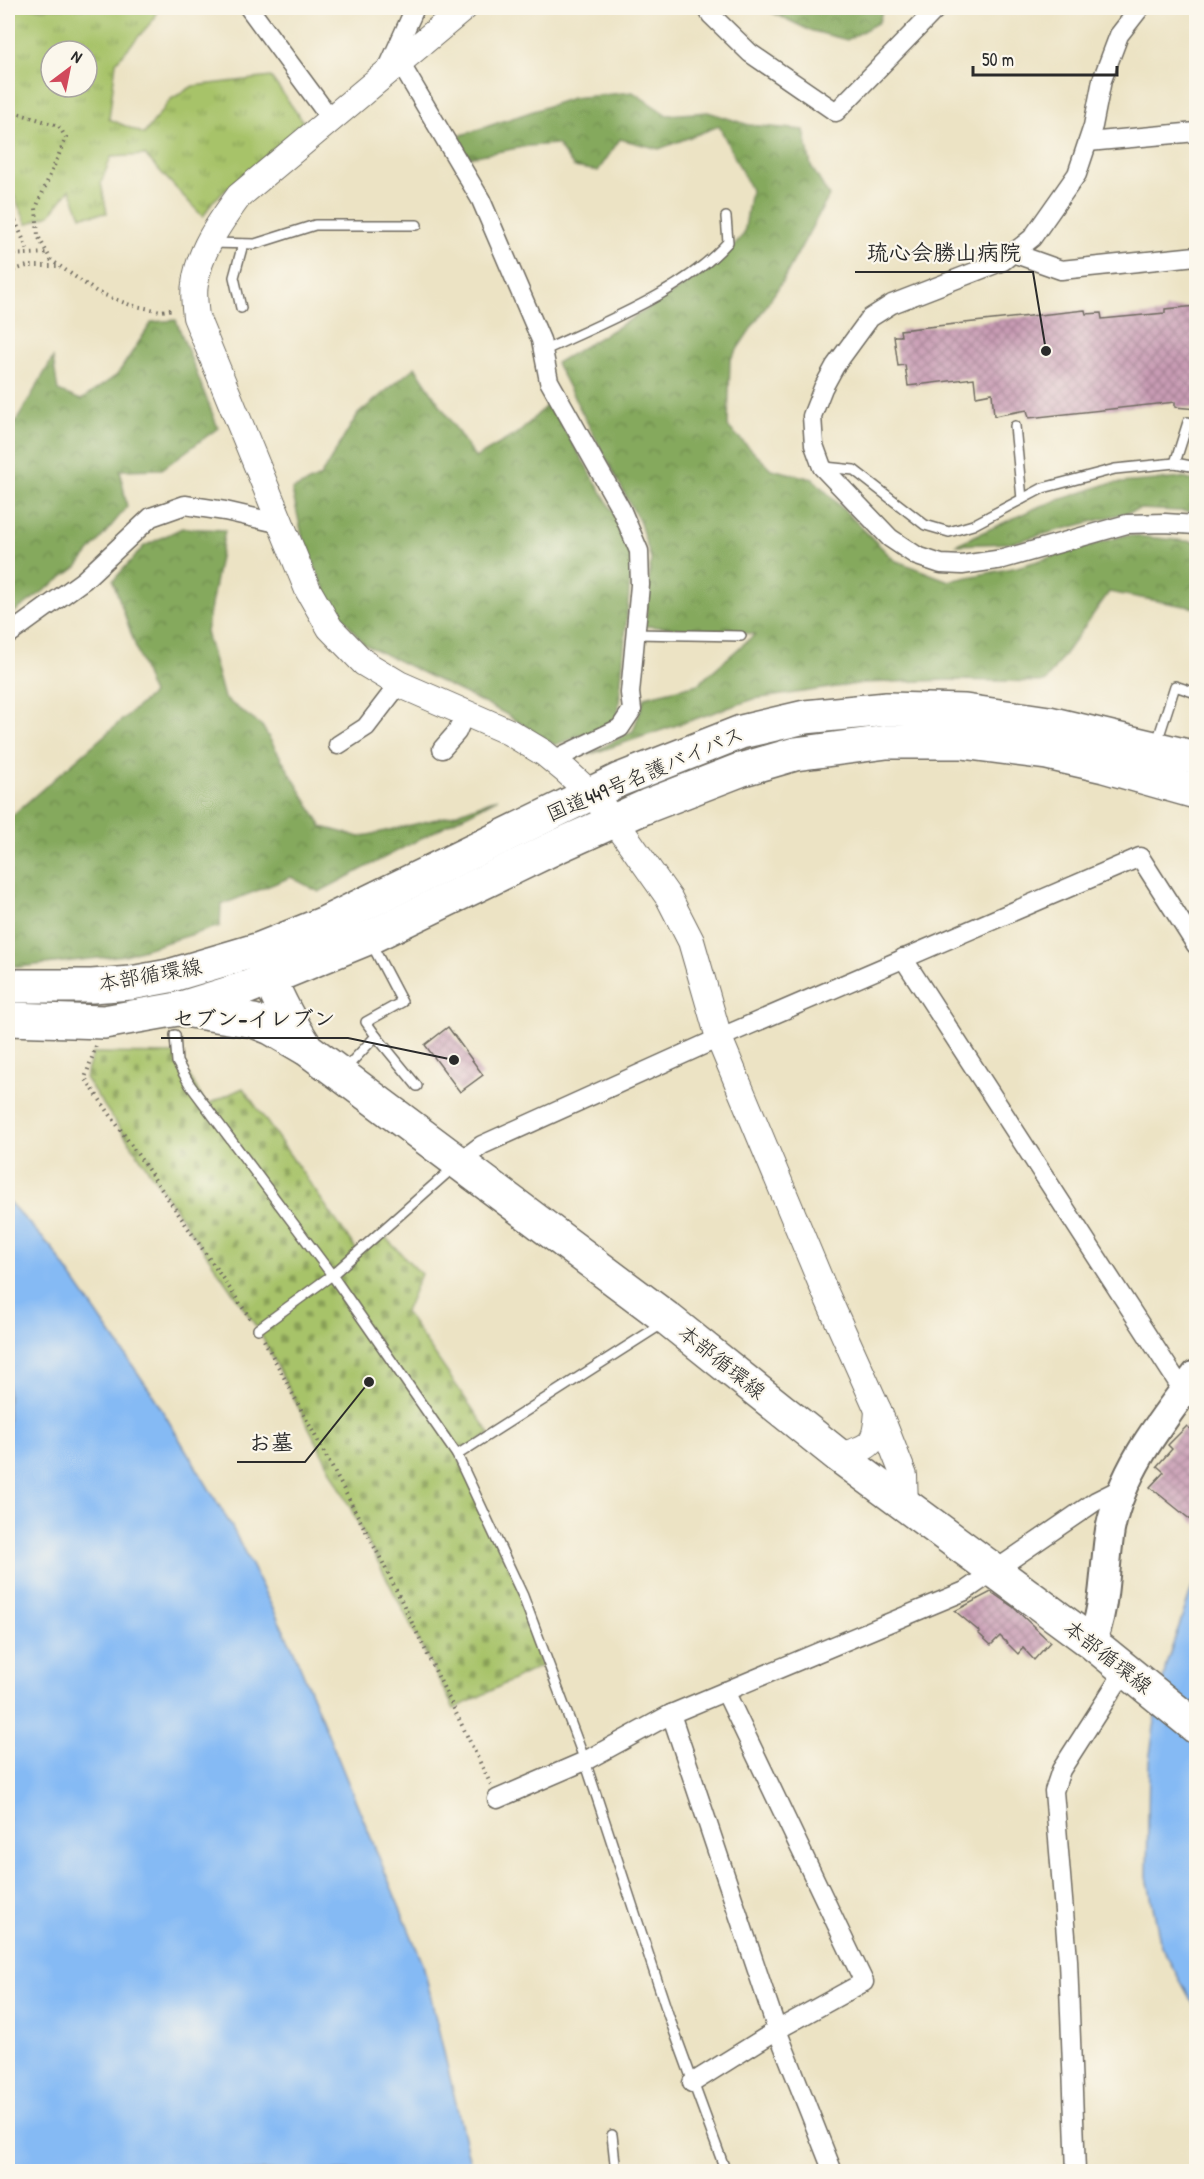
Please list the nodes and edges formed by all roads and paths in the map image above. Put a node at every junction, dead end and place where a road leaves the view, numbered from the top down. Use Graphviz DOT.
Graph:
graph roads {
  1 [pos="249,8"];
  2 [pos="415,8"];
  3 [pos="464,8"];
  4 [pos="707,8"];
  5 [pos="937,8"];
  6 [pos="1140,8"];
  7 [pos="1146,8"];
  8 [pos="392,66"];
  9 [pos="8,110"];
  10 [pos="330,118"];
  11 [pos="1197,132"];
  12 [pos="1088,142"];
  13 [pos="8,204"];
  14 [pos="726,218"];
  15 [pos="417,225"];
  16 [pos="208,243"];
  17 [pos="243,244"];
  18 [pos="47,252"];
  19 [pos="1013,253"];
  20 [pos="28,254"];
  21 [pos="8,255"];
  22 [pos="1197,256"];
  23 [pos="60,266"];
  24 [pos="8,272"];
  25 [pos="195,305"];
  26 [pos="241,308"];
  27 [pos="543,351"];
  28 [pos="1188,422"];
  29 [pos="1015,426"];
  30 [pos="1174,464"];
  31 [pos="822,467"];
  32 [pos="1197,467"];
  33 [pos="1022,499"];
  34 [pos="281,524"];
  35 [pos="1197,525"];
  36 [pos="635,634"];
  37 [pos="8,635"];
  38 [pos="741,636"];
  39 [pos="399,684"];
  40 [pos="1197,693"];
  41 [pos="465,713"];
  42 [pos="338,745"];
  43 [pos="1155,747"];
  44 [pos="442,749"];
  45 [pos="1197,758"];
  46 [pos="553,760"];
  47 [pos="1197,792"];
  48 [pos="591,794"];
  49 [pos="614,820"];
  50 [pos="368,938"];
  51 [pos="1197,945"];
  52 [pos="903,958"];
  53 [pos="264,964"];
  54 [pos="8,986"];
  55 [pos="8,1019"];
  56 [pos="177,1022"];
  57 [pos="376,1035"];
  58 [pos="719,1038"];
  59 [pos="97,1041"];
  60 [pos="307,1049"];
  61 [pos="340,1074"];
  62 [pos="417,1086"];
  63 [pos="458,1163"];
  64 [pos="332,1275"];
  65 [pos="669,1320"];
  66 [pos="258,1329"];
  67 [pos="1190,1384"];
  68 [pos="878,1410"];
  69 [pos="457,1455"];
  70 [pos="839,1456"];
  71 [pos="1122,1488"];
  72 [pos="905,1506"];
  73 [pos="993,1572"];
  74 [pos="1091,1642"];
  75 [pos="1138,1680"];
  76 [pos="725,1691"];
  77 [pos="671,1714"];
  78 [pos="1197,1726"];
  79 [pos="585,1761"];
  80 [pos="497,1799"];
  81 [pos="777,2030"];
  82 [pos="692,2083"];
  83 [pos="612,2135"];
  84 [pos="616,2172"];
  85 [pos="726,2172"];
  86 [pos="833,2172"];
  87 [pos="1076,2172"];
  1 -- 10 [label="street"];
  2 -- 8 [label="street"];
  3 -- 8 [label="street"];
  4 -- 5 [label="street"];
  6 -- 7 [label="street"];
  6 -- 12 [label="street"];
  8 -- 10 [label="street"];
  8 -- 27 [label="street"];
  9 -- 18 [label="path"];
  10 -- 16 [label="street"];
  11 -- 12 [label="street"];
  12 -- 19 [label="street"];
  13 -- 20 [label="path"];
  14 -- 27 [label="lane"];
  15 -- 17 [label="lane"];
  16 -- 17 [label="lane"];
  16 -- 25 [label="street"];
  17 -- 26 [label="lane"];
  18 -- 20 [label="path"];
  18 -- 23 [label="path"];
  19 -- 22 [label="street"];
  19 -- 31 [label="street"];
  20 -- 21 [label="path"];
  23 -- 24 [label="path"];
  23 -- 25 [label="path"];
  25 -- 34 [label="street"];
  27 -- 36 [label="street"];
  28 -- 30 [label="lane"];
  29 -- 33 [label="lane"];
  30 -- 32 [label="lane"];
  30 -- 33 [label="lane"];
  31 -- 33 [label="lane"];
  31 -- 35 [label="street"];
  34 -- 37 [label="street"];
  34 -- 39 [label="street"];
  36 -- 38 [label="lane"];
  36 -- 46 [label="street"];
  39 -- 41 [label="street"];
  39 -- 42 [label="street"];
  40 -- 43 [label="lane"];
  41 -- 44 [label="street"];
  41 -- 46 [label="street"];
  43 -- 45 [label="highway, 国道449号名護バイパス"];
  43 -- 48 [label="highway, 国道449号名護バイパス"];
  46 -- 48 [label="street"];
  47 -- 49 [label="highway, 国道449号名護バイパス"];
  48 -- 49 [label="street"];
  48 -- 53 [label="highway, 国道449号名護バイパス"];
  49 -- 50 [label="highway, 国道449号名護バイパス"];
  49 -- 58 [label="street"];
  50 -- 53 [label="highway, 国道449号名護バイパス"];
  50 -- 57 [label="lane"];
  51 -- 52 [label="street"];
  52 -- 58 [label="street"];
  52 -- 67 [label="street"];
  53 -- 54 [label="highway, 本部循環線"];
  53 -- 56 [label="highway, 本部循環線"];
  53 -- 60 [label="highway, 本部循環線"];
  55 -- 56 [label="highway, 本部循環線"];
  56 -- 60 [label="highway"];
  56 -- 64 [label="lane"];
  57 -- 61 [label="lane"];
  57 -- 62 [label="lane"];
  58 -- 63 [label="street"];
  58 -- 68 [label="street"];
  59 -- 66 [label="path"];
  60 -- 61 [label="highway, 本部循環線"];
  61 -- 63 [label="highway, 本部循環線"];
  63 -- 64 [label="lane"];
  63 -- 65 [label="highway, 本部循環線"];
  64 -- 66 [label="lane"];
  64 -- 69 [label="lane"];
  65 -- 69 [label="lane"];
  65 -- 70 [label="highway, 本部循環線"];
  66 -- 80 [label="path"];
  67 -- 71 [label="main road"];
  68 -- 70 [label="street"];
  68 -- 72 [label="street"];
  69 -- 79 [label="lane"];
  70 -- 72 [label="highway, 本部循環線"];
  71 -- 73 [label="street"];
  71 -- 74 [label="main road"];
  72 -- 73 [label="highway, 本部循環線"];
  73 -- 74 [label="highway, 本部循環線"];
  73 -- 76 [label="street"];
  74 -- 75 [label="highway, 本部循環線"];
  75 -- 78 [label="highway, 本部循環線"];
  75 -- 87 [label="street"];
  76 -- 77 [label="street"];
  76 -- 81 [label="street"];
  77 -- 79 [label="street"];
  77 -- 81 [label="street"];
  79 -- 80 [label="street"];
  79 -- 82 [label="lane"];
  81 -- 82 [label="street"];
  81 -- 86 [label="street"];
  82 -- 85 [label="lane"];
  83 -- 84 [label="lane"];
}
